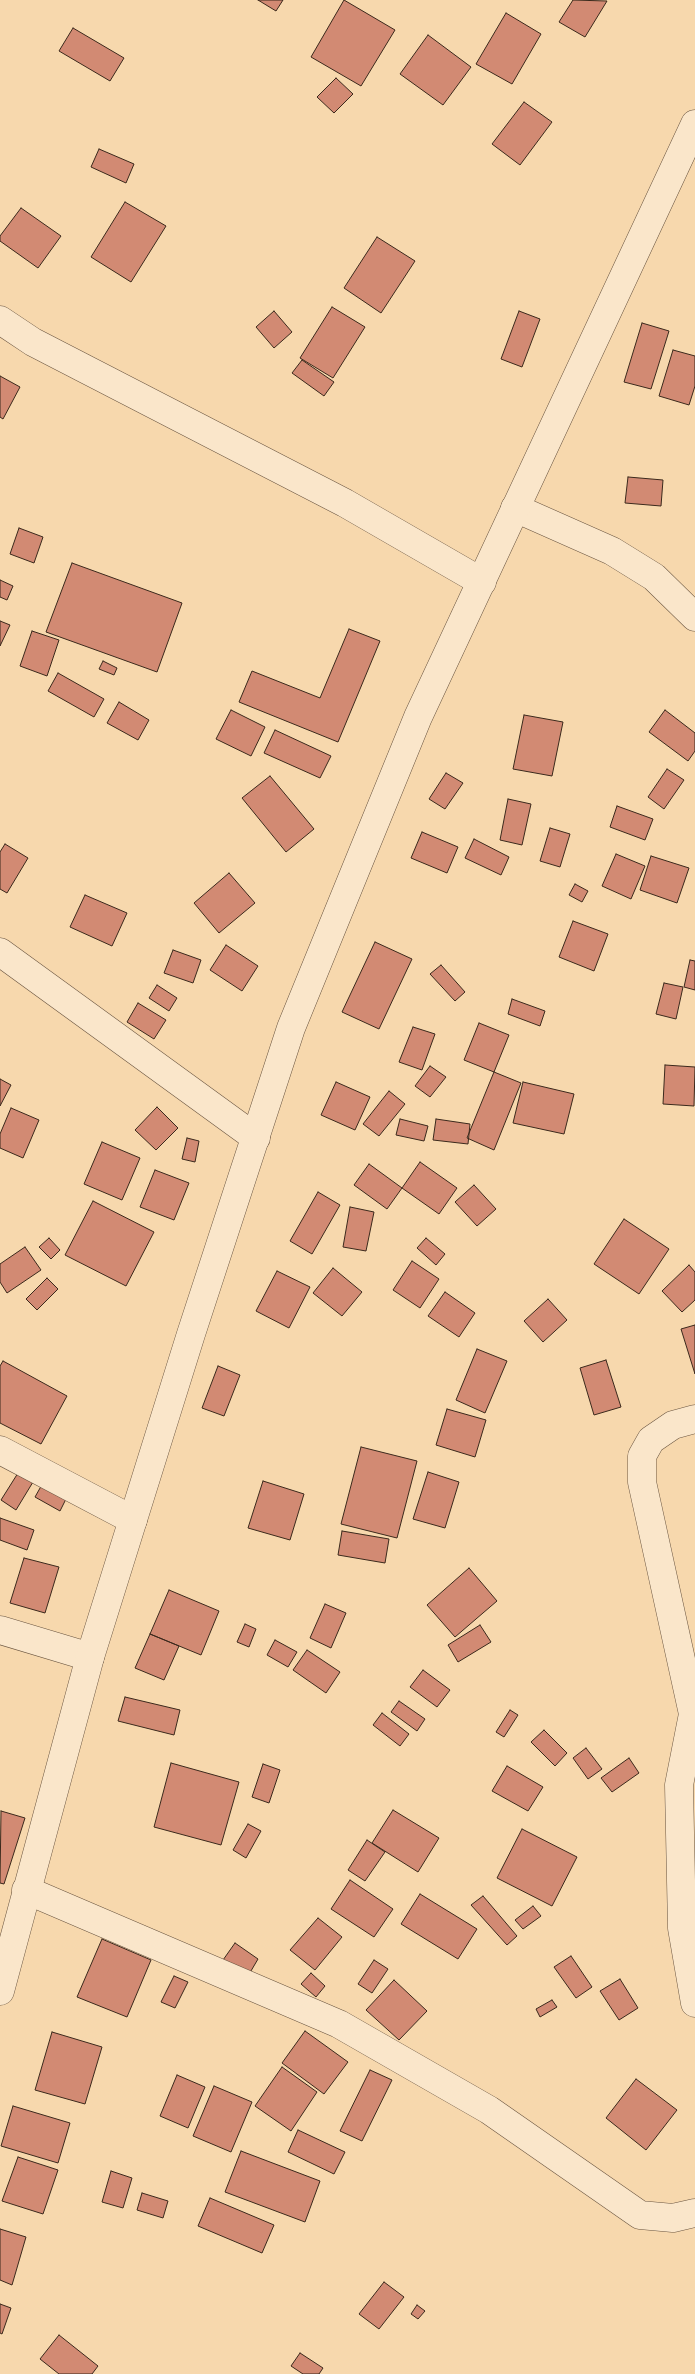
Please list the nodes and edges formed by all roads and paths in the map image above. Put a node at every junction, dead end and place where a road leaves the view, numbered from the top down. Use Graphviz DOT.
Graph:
graph roads {
  1 [pos="695,124"];
  2 [pos="0,320"];
  3 [pos="515,508"];
  4 [pos="482,582"];
  5 [pos="695,617"];
  6 [pos="0,952"];
  7 [pos="256,1138"];
  8 [pos="695,1419"];
  9 [pos="0,1450"];
  10 [pos="133,1520"];
  11 [pos="0,1630"];
  12 [pos="90,1657"];
  13 [pos="694,1714"];
  14 [pos="26,1890"];
  15 [pos="0,1991"];
  16 [pos="695,2003"];
  17 [pos="695,2213"];
  1 -- 3 [label="street"];
  2 -- 4 [label="street"];
  3 -- 4 [label="street"];
  3 -- 5 [label="street"];
  4 -- 7 [label="street"];
  6 -- 7 [label="street"];
  7 -- 10 [label="street"];
  8 -- 13 [label="street"];
  9 -- 10 [label="street"];
  10 -- 12 [label="street"];
  11 -- 12 [label="street"];
  12 -- 14 [label="street"];
  13 -- 16 [label="street"];
  14 -- 15 [label="street"];
  14 -- 17 [label="street"];
}
